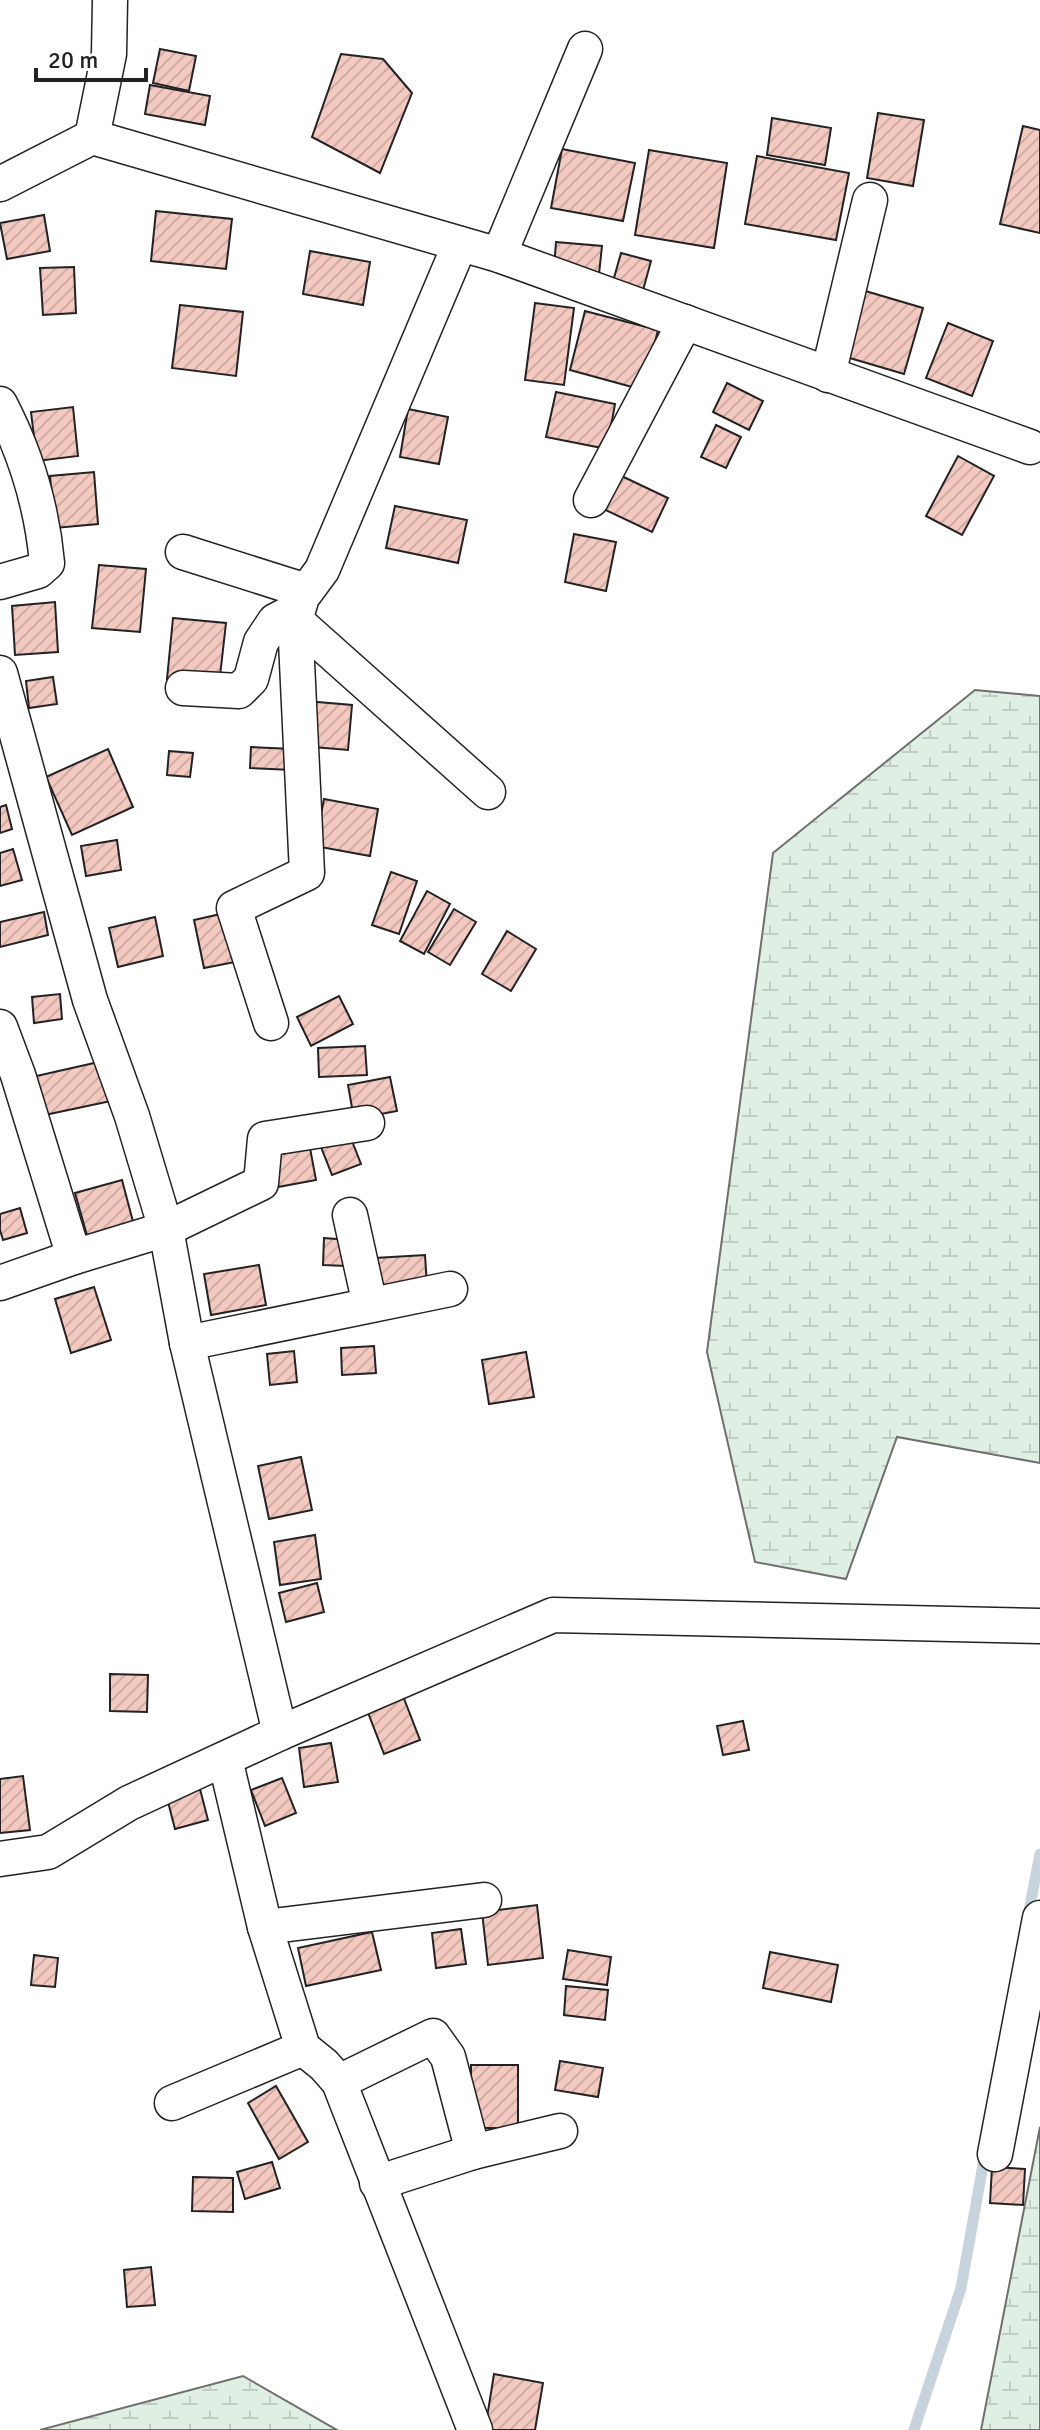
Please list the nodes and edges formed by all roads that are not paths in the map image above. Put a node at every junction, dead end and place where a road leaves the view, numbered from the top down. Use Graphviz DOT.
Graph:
graph roads {
  1 [pos="110,0"];
  2 [pos="585,49"];
  3 [pos="92,137"];
  4 [pos="0,184"];
  5 [pos="870,200"];
  6 [pos="460,244"];
  7 [pos="499,255"];
  8 [pos="685,322"];
  9 [pos="828,375"];
  10 [pos="0,404"];
  11 [pos="1030,447"];
  12 [pos="591,500"];
  13 [pos="183,552"];
  14 [pos="0,582"];
  15 [pos="300,607"];
  16 [pos="0,673"];
  17 [pos="183,688"];
  18 [pos="488,792"];
  19 [pos="271,1023"];
  20 [pos="0,1027"];
  21 [pos="367,1123"];
  22 [pos="350,1215"];
  23 [pos="166,1229"];
  24 [pos="74,1257"];
  25 [pos="0,1283"];
  26 [pos="450,1289"];
  27 [pos="370,1305"];
  28 [pos="187,1343"];
  29 [pos="1040,1626"];
  30 [pos="280,1733"];
  31 [pos="225,1759"];
  32 [pos="0,1859"];
  33 [pos="484,1900"];
  34 [pos="1040,1918"];
  35 [pos="265,1927"];
  36 [pos="303,2048"];
  37 [pos="339,2082"];
  38 [pos="172,2103"];
  39 [pos="560,2131"];
  40 [pos="473,2152"];
  41 [pos="995,2154"];
  42 [pos="377,2183"];
  43 [pos="475,2430"];
  1 -- 3 [label="street"];
  2 -- 7 [label="street"];
  3 -- 4 [label="street"];
  3 -- 6 [label="street"];
  5 -- 9 [label="street"];
  6 -- 7 [label="street"];
  6 -- 15 [label="street"];
  7 -- 8 [label="street"];
  8 -- 9 [label="street"];
  8 -- 12 [label="street"];
  9 -- 11 [label="street"];
  10 -- 14 [label="street"];
  13 -- 15 [label="street"];
  15 -- 17 [label="street"];
  15 -- 18 [label="street"];
  15 -- 19 [label="street"];
  16 -- 23 [label="street"];
  20 -- 24 [label="street"];
  21 -- 23 [label="street"];
  22 -- 27 [label="street"];
  23 -- 24 [label="street"];
  23 -- 28 [label="street"];
  24 -- 25 [label="street"];
  26 -- 27 [label="street"];
  27 -- 28 [label="street"];
  28 -- 30 [label="street"];
  29 -- 30 [label="street"];
  30 -- 31 [label="street"];
  31 -- 32 [label="street"];
  31 -- 35 [label="street"];
  33 -- 35 [label="street"];
  34 -- 41 [label="street"];
  35 -- 36 [label="street"];
  36 -- 37 [label="street"];
  36 -- 38 [label="street"];
  37 -- 40 [label="street"];
  37 -- 42 [label="street"];
  39 -- 40 [label="street"];
  40 -- 42 [label="street"];
  42 -- 43 [label="street"];
}
